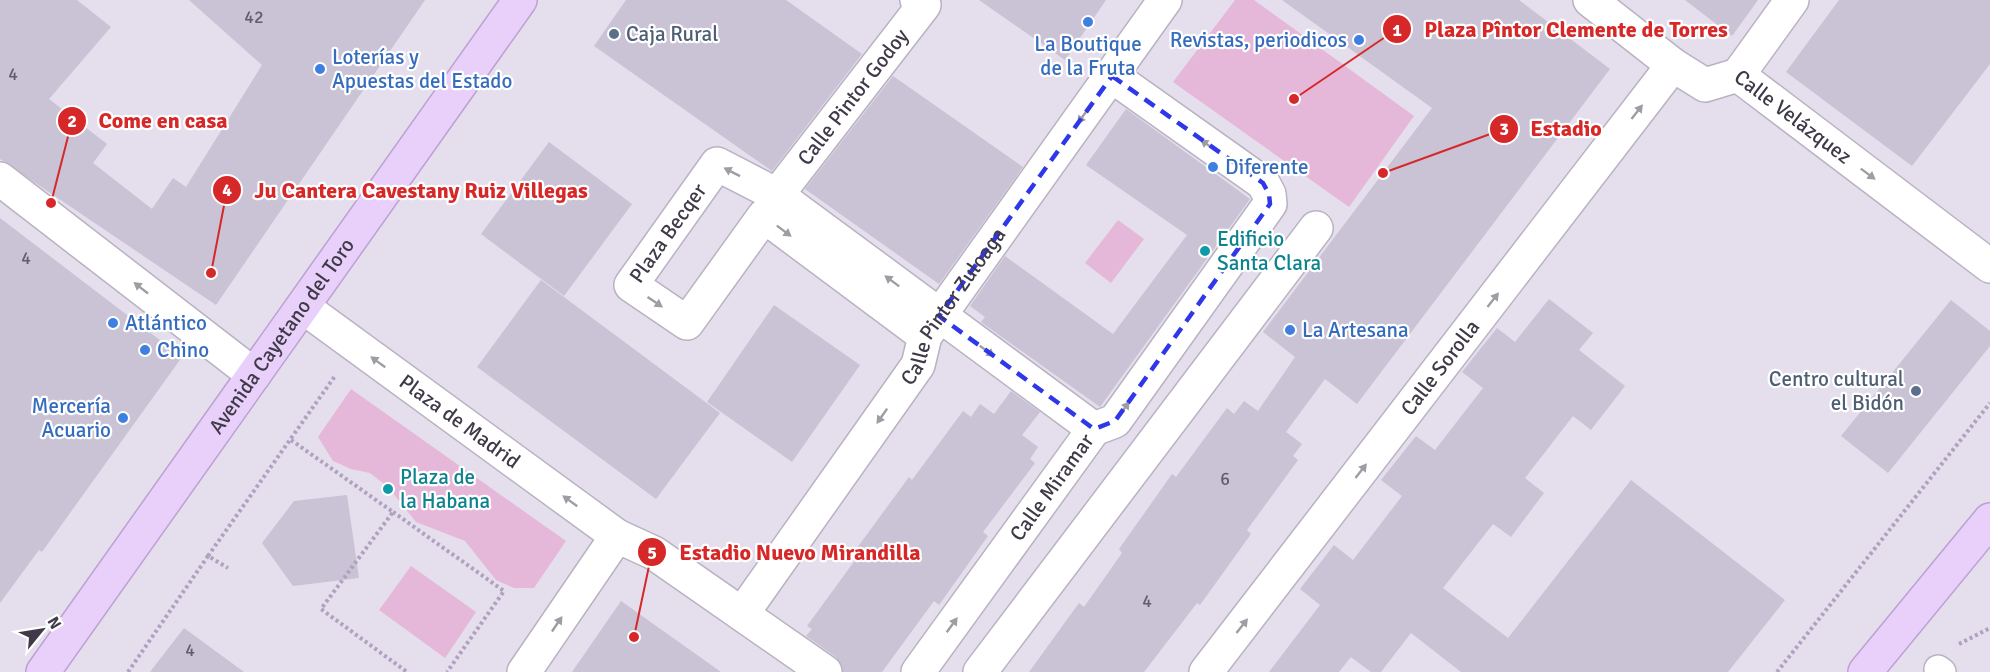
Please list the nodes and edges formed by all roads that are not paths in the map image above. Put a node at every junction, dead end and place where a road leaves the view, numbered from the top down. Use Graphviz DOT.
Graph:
graph roads {
  1 [pos="520,0"];
  2 [pos="918,0"];
  3 [pos="1165,0"];
  4 [pos="1590,0"];
  5 [pos="1792,0"];
  6 [pos="1673,65"];
  7 [pos="1738,75"];
  8 [pos="1112,76"];
  9 [pos="0,179"];
  10 [pos="777,195"];
  11 [pos="1316,228"];
  12 [pos="1990,266"];
  13 [pos="303,307"];
  14 [pos="932,326"];
  15 [pos="254,375"];
  16 [pos="1094,429"];
  17 [pos="1990,520"];
  18 [pos="617,536"];
  19 [pos="742,614"];
  20 [pos="43,672"];
  21 [pos="524,672"];
  22 [pos="825,672"];
  23 [pos="918,672"];
  24 [pos="980,672"];
  25 [pos="1206,672"];
  26 [pos="1865,672"];
  1 -- 13 [label="main road, Avenida Cayetano del Toro"];
  2 -- 10 [label="street, Calle Pintor Godoy"];
  3 -- 8 [label="street, Calle Pintor Zuloaga"];
  4 -- 6 [label="street, Calle Velázquez"];
  5 -- 7 [label="street"];
  6 -- 7 [label="street, Calle Velázquez"];
  25 -- 6 [label="street, Calle Sorolla, one-way"];
  7 -- 12 [label="street, Calle Velázquez, one-way"];
  8 -- 14 [label="street, Calle Pintor Zuloaga, one-way"];
  16 -- 8 [label="street, Calle Miramar, one-way"];
  15 -- 9 [label="street, one-way"];
  14 -- 10 [label="street, Plaza Becqer, one-way"];
  10 -- 14 [label="street, Plaza Becqer, one-way"];
  11 -- 24 [label="street"];
  13 -- 15 [label="main road, Avenida Cayetano del Toro"];
  18 -- 13 [label="street, Plaza de Madrid, one-way"];
  14 -- 16 [label="street, one-way"];
  14 -- 19 [label="street, Calle Pintor Zuloaga, one-way"];
  15 -- 20 [label="main road, Avenida Cayetano del Toro"];
  23 -- 16 [label="street, Calle Miramar, one-way"];
  17 -- 26 [label="main road"];
  18 -- 19 [label="street, Plaza de Madrid"];
  21 -- 18 [label="street, one-way"];
  19 -- 22 [label="street, Plaza de Madrid"];
}
